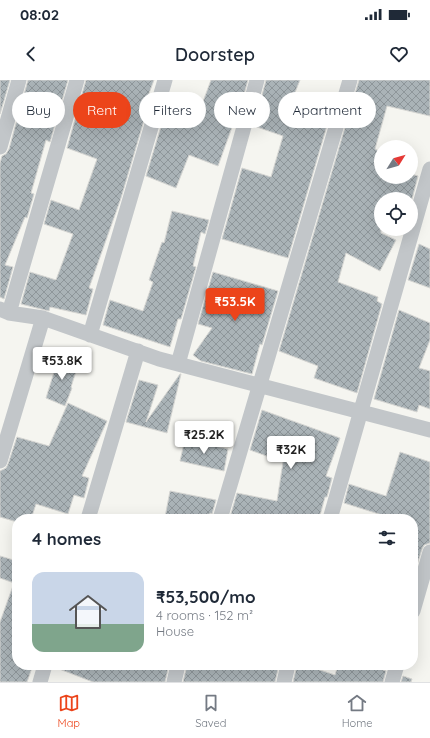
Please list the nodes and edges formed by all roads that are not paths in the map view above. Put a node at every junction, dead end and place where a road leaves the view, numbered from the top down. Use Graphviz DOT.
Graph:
graph roads {
  1 [pos="19,80"];
  2 [pos="77,80"];
  3 [pos="164,80"];
  4 [pos="257,80"];
  5 [pos="350,80"];
  6 [pos="0,147"];
  7 [pos="430,169"];
  8 [pos="5,311"];
  9 [pos="43,318"];
  10 [pos="90,335"];
  11 [pos="138,351"];
  12 [pos="178,364"];
  13 [pos="260,386"];
  14 [pos="361,412"];
  15 [pos="430,430"];
  16 [pos="0,461"];
  17 [pos="89,514"];
  18 [pos="222,514"];
  19 [pos="331,514"];
  20 [pos="430,552"];
  21 [pos="418,594"];
  22 [pos="44,670"];
  23 [pos="177,670"];
  24 [pos="287,670"];
  25 [pos="396,670"];
  26 [pos="40,682"];
  27 [pos="174,682"];
  28 [pos="284,682"];
  29 [pos="392,682"];
  1 -- 6 [label="street"];
  2 -- 8 [label="street"];
  3 -- 10 [label="street"];
  4 -- 12 [label="street"];
  5 -- 13 [label="street"];
  7 -- 14 [label="street"];
  8 -- 9 [label="street"];
  9 -- 10 [label="street"];
  9 -- 16 [label="street"];
  10 -- 11 [label="street"];
  11 -- 12 [label="street"];
  11 -- 17 [label="street"];
  12 -- 13 [label="street"];
  13 -- 14 [label="street"];
  13 -- 18 [label="street"];
  14 -- 15 [label="street"];
  14 -- 19 [label="street"];
  20 -- 21 [label="street"];
  22 -- 26 [label="street"];
  23 -- 27 [label="street"];
  24 -- 28 [label="street"];
  25 -- 29 [label="street"];
}
